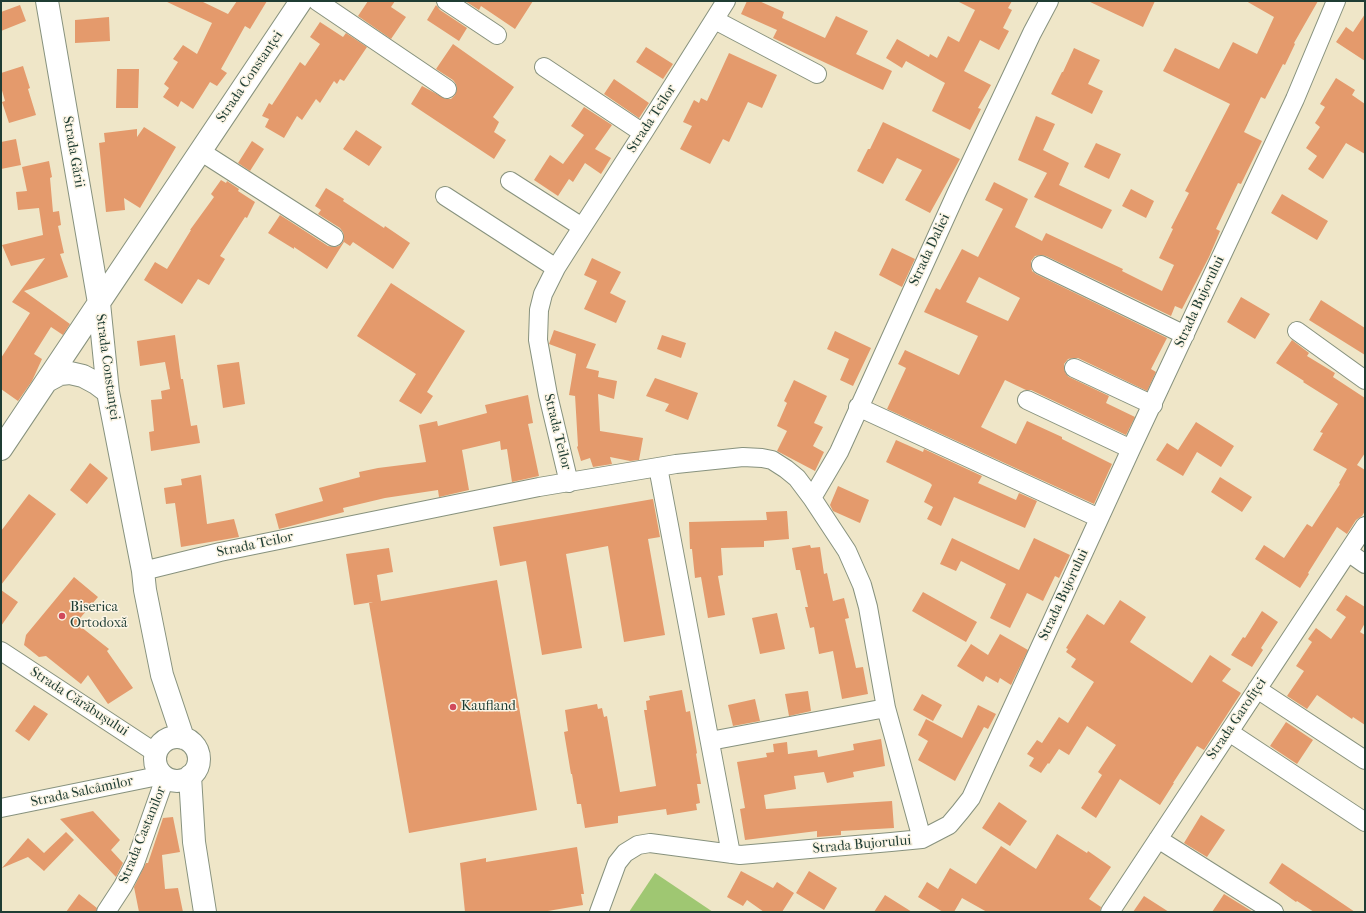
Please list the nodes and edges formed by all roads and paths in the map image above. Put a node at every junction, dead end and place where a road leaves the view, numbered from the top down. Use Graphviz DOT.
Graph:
graph roads {
  1 [pos="47,1"];
  2 [pos="301,1"];
  3 [pos="317,1"];
  4 [pos="446,1"];
  5 [pos="726,1"];
  6 [pos="1049,1"];
  7 [pos="1336,1"];
  8 [pos="715,20"];
  9 [pos="497,35"];
  10 [pos="544,67"];
  11 [pos="817,74"];
  12 [pos="446,89"];
  13 [pos="643,133"];
  14 [pos="200,151"];
  15 [pos="510,181"];
  16 [pos="445,196"];
  17 [pos="582,227"];
  18 [pos="334,237"];
  19 [pos="1041,265"];
  20 [pos="556,268"];
  21 [pos="99,303"];
  22 [pos="1297,331"];
  23 [pos="1185,335"];
  24 [pos="1074,368"];
  25 [pos="1365,380"];
  26 [pos="47,381"];
  27 [pos="108,392"];
  28 [pos="1027,400"];
  29 [pos="1153,405"];
  30 [pos="858,407"];
  31 [pos="1,449"];
  32 [pos="1131,450"];
  33 [pos="658,467"];
  34 [pos="569,483"];
  35 [pos="812,498"];
  36 [pos="1099,518"];
  37 [pos="1365,526"];
  38 [pos="1348,552"];
  39 [pos="1365,564"];
  40 [pos="143,571"];
  41 [pos="1,651"];
  42 [pos="1257,689"];
  43 [pos="886,708"];
  44 [pos="1229,732"];
  45 [pos="710,741"];
  46 [pos="167,745"];
  47 [pos="1365,760"];
  48 [pos="172,777"];
  49 [pos="1,808"];
  50 [pos="1365,822"];
  51 [pos="922,839"];
  52 [pos="1158,839"];
  53 [pos="731,854"];
  54 [pos="106,912"];
  55 [pos="205,912"];
  56 [pos="599,912"];
  57 [pos="1110,912"];
  58 [pos="1274,912"];
  1 -- 21 [label="street, Strada Gării"];
  2 -- 14 [label="street, Strada Constanței"];
  3 -- 12 [label="street"];
  4 -- 9 [label="street"];
  5 -- 8 [label="street, Strada Teilor"];
  6 -- 30 [label="street, Strada Daliei"];
  7 -- 23 [label="street, Strada Bujorului"];
  8 -- 11 [label="street"];
  8 -- 13 [label="street, Strada Teilor"];
  10 -- 13 [label="street"];
  13 -- 17 [label="street, Strada Teilor"];
  14 -- 18 [label="street"];
  14 -- 21 [label="street, Strada Constanței"];
  15 -- 17 [label="street"];
  16 -- 20 [label="street"];
  17 -- 20 [label="street, Strada Teilor"];
  19 -- 23 [label="street"];
  20 -- 34 [label="street, Strada Teilor"];
  21 -- 26 [label="street"];
  21 -- 27 [label="street, Strada Constanței"];
  22 -- 25 [label="street"];
  23 -- 29 [label="street, Strada Bujorului"];
  24 -- 29 [label="street"];
  26 -- 27 [label="street"];
  26 -- 31 [label="street"];
  27 -- 40 [label="street, Strada Constanței"];
  28 -- 32 [label="street"];
  29 -- 32 [label="street, Strada Bujorului"];
  30 -- 35 [label="street, Strada Daliei"];
  30 -- 36 [label="street"];
  32 -- 36 [label="street, Strada Bujorului"];
  33 -- 34 [label="street"];
  33 -- 35 [label="street"];
  33 -- 45 [label="street"];
  34 -- 40 [label="street, Strada Teilor"];
  35 -- 43 [label="street"];
  36 -- 51 [label="street, Strada Bujorului"];
  37 -- 38 [label="street, Strada Garofiței"];
  38 -- 39 [label="street"];
  38 -- 42 [label="street, Strada Garofiței"];
  40 -- 46 [label="street, Strada Constanței"];
  41 -- 46 [label="street, Strada Cărăbușului"];
  42 -- 44 [label="street, Strada Garofiței"];
  42 -- 47 [label="street"];
  43 -- 45 [label="street"];
  43 -- 51 [label="street"];
  44 -- 50 [label="street"];
  44 -- 52 [label="street, Strada Garofiței"];
  45 -- 53 [label="street"];
  46 -- 48 [label="street"];
  46 -- 48 [label="street"];
  48 -- 49 [label="street, Strada Salcâmilor"];
  48 -- 54 [label="street, Strada Castanilor"];
  48 -- 55 [label="street"];
  51 -- 53 [label="street, Strada Bujorului"];
  52 -- 57 [label="street, Strada Garofiței"];
  52 -- 58 [label="street"];
  53 -- 56 [label="street, Strada Bujorului"];
}
